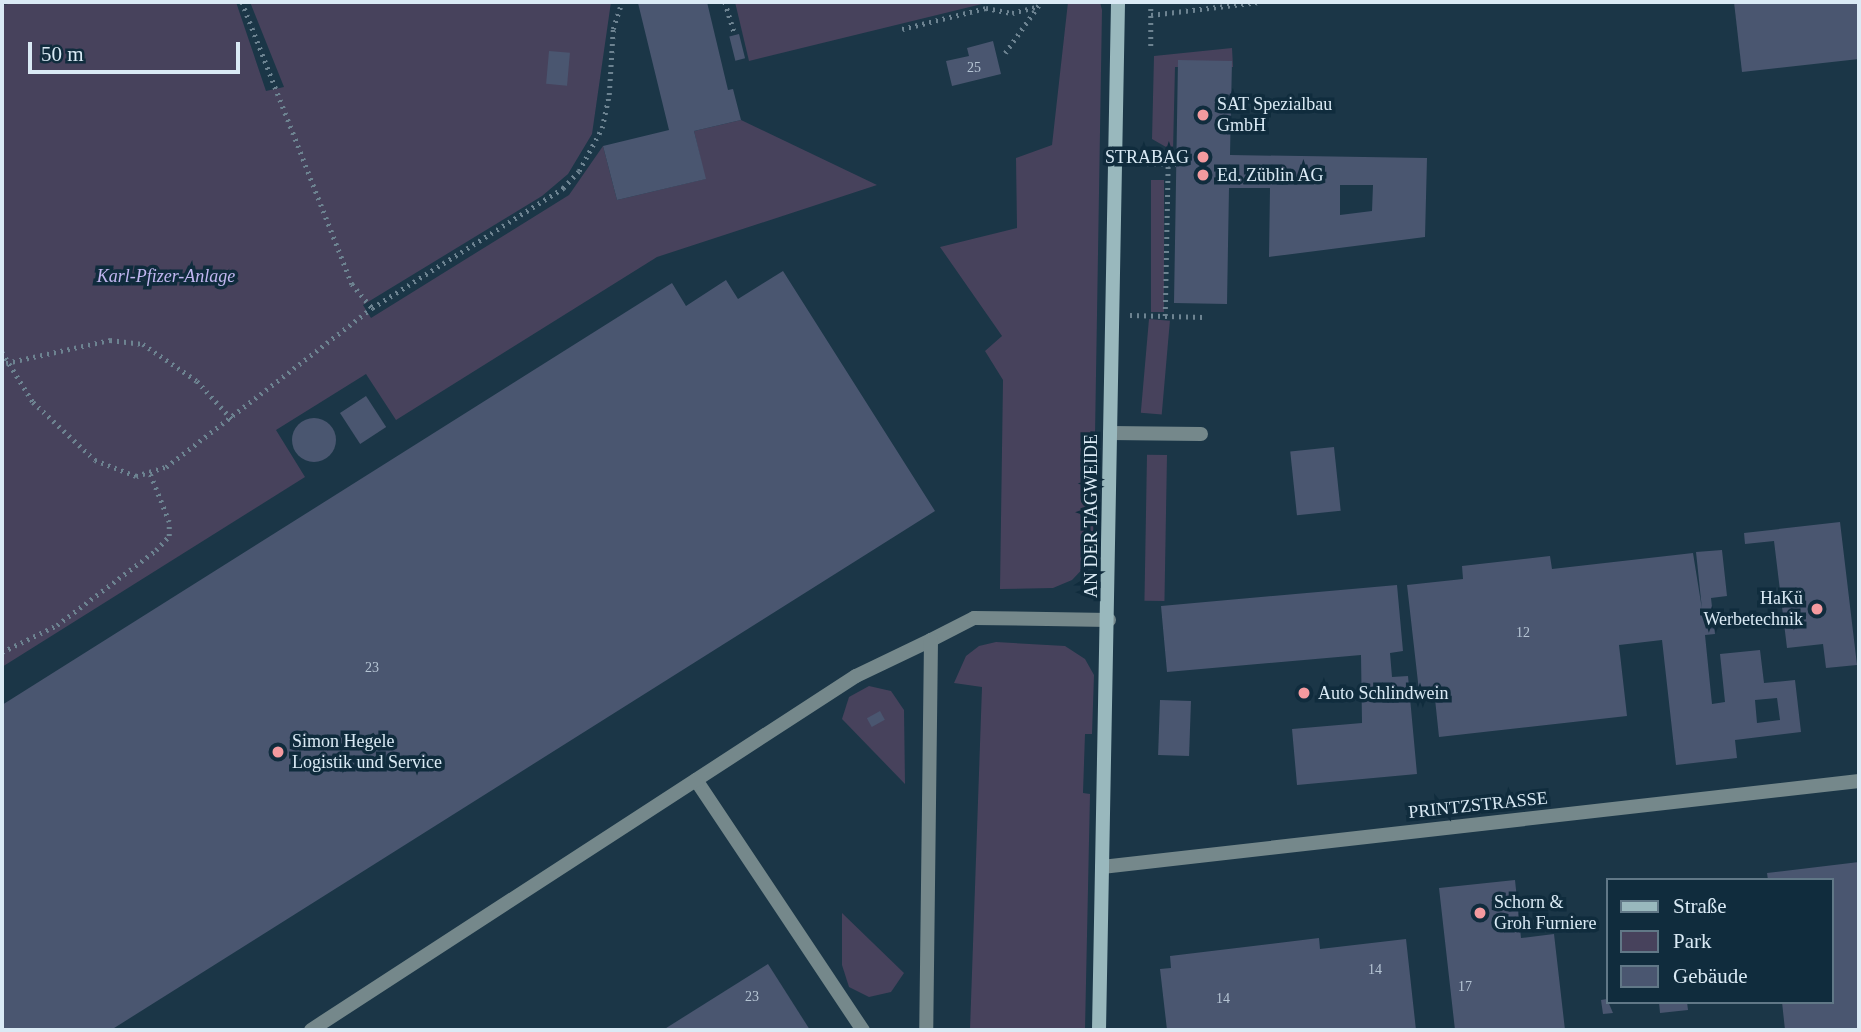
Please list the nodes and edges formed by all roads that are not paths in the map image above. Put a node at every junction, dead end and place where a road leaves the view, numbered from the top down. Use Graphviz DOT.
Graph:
graph roads {
  1 [pos="1118,2"];
  2 [pos="1110,433"];
  3 [pos="1201,434"];
  4 [pos="1109,620"];
  5 [pos="931,640"];
  6 [pos="696,780"];
  7 [pos="1859,781"];
  8 [pos="1102,867"];
  9 [pos="311,1030"];
  10 [pos="863,1030"];
  11 [pos="926,1030"];
  12 [pos="1099,1030"];
  1 -- 2 [label="main road, AN DER TAGWEIDE"];
  2 -- 3 [label="street"];
  2 -- 4 [label="main road, AN DER TAGWEIDE"];
  4 -- 5 [label="street"];
  4 -- 8 [label="main road, AN DER TAGWEIDE"];
  5 -- 6 [label="street"];
  5 -- 11 [label="street"];
  6 -- 9 [label="street"];
  6 -- 10 [label="street"];
  7 -- 8 [label="street, PRINTZSTRASSE"];
  8 -- 12 [label="main road, AN DER TAGWEIDE"];
}
